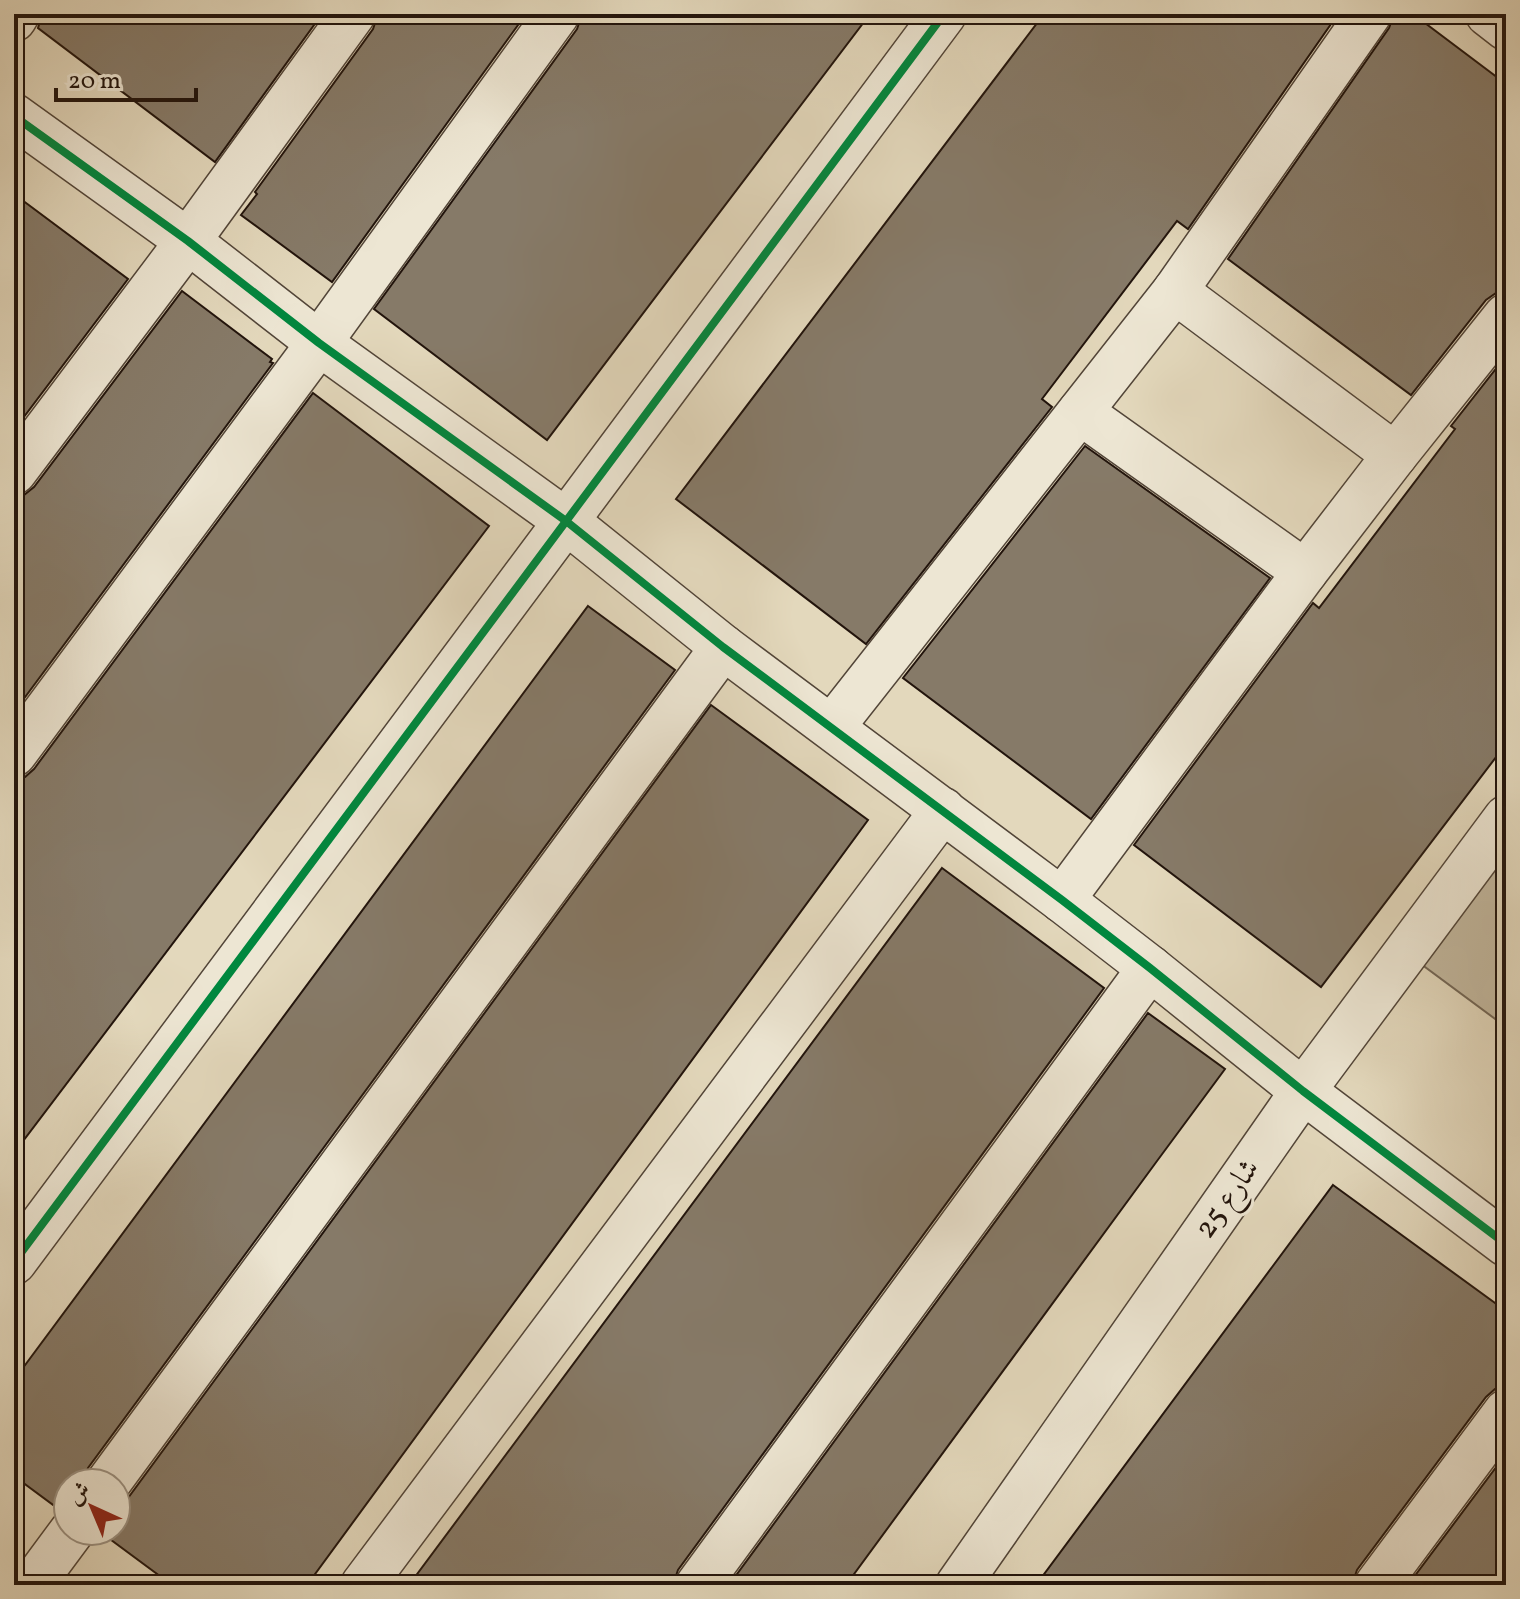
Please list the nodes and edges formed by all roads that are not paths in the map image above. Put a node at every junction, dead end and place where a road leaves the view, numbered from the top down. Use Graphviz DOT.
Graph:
graph roads {
  1 [pos="353,14"];
  2 [pos="557,14"];
  3 [pos="944,14"];
  4 [pos="1369,14"];
  5 [pos="1488,14"];
  6 [pos="1506,28"];
  7 [pos="14,116"];
  8 [pos="188,241"];
  9 [pos="1175,291"];
  10 [pos="1506,316"];
  11 [pos="319,343"];
  12 [pos="1080,412"];
  13 [pos="1395,455"];
  14 [pos="14,472"];
  15 [pos="566,521"];
  16 [pos="1305,572"];
  17 [pos="723,647"];
  18 [pos="832,727"];
  19 [pos="14,754"];
  20 [pos="943,810"];
  21 [pos="1506,818"];
  22 [pos="1062,900"];
  23 [pos="1150,968"];
  24 [pos="1303,1091"];
  25 [pos="1506,1244"];
  26 [pos="14,1262"];
  27 [pos="1506,1412"];
  28 [pos="120,1467"];
  29 [pos="60,1547"];
  30 [pos="32,1585"];
  31 [pos="363,1585"];
  32 [pos="698,1585"];
  33 [pos="958,1585"];
  34 [pos="1377,1585"];
  1 -- 8 [label="street"];
  2 -- 11 [label="street"];
  3 -- 15 [label="street"];
  4 -- 9 [label="street"];
  5 -- 6 [label="street"];
  7 -- 8 [label="street"];
  8 -- 11 [label="street"];
  8 -- 14 [label="street"];
  9 -- 12 [label="street"];
  9 -- 13 [label="street"];
  10 -- 13 [label="street"];
  11 -- 15 [label="street"];
  11 -- 19 [label="street"];
  12 -- 16 [label="street"];
  12 -- 18 [label="street"];
  13 -- 16 [label="street"];
  15 -- 17 [label="street"];
  15 -- 26 [label="street"];
  16 -- 22 [label="street"];
  17 -- 18 [label="street"];
  17 -- 28 [label="street"];
  18 -- 20 [label="street"];
  20 -- 22 [label="street"];
  20 -- 31 [label="street"];
  21 -- 24 [label="street, شارع 25"];
  22 -- 23 [label="street"];
  23 -- 24 [label="street"];
  23 -- 32 [label="street"];
  24 -- 25 [label="street"];
  24 -- 33 [label="street, شارع 25"];
  27 -- 34 [label="street"];
  29 -- 30 [label="street"];
}
